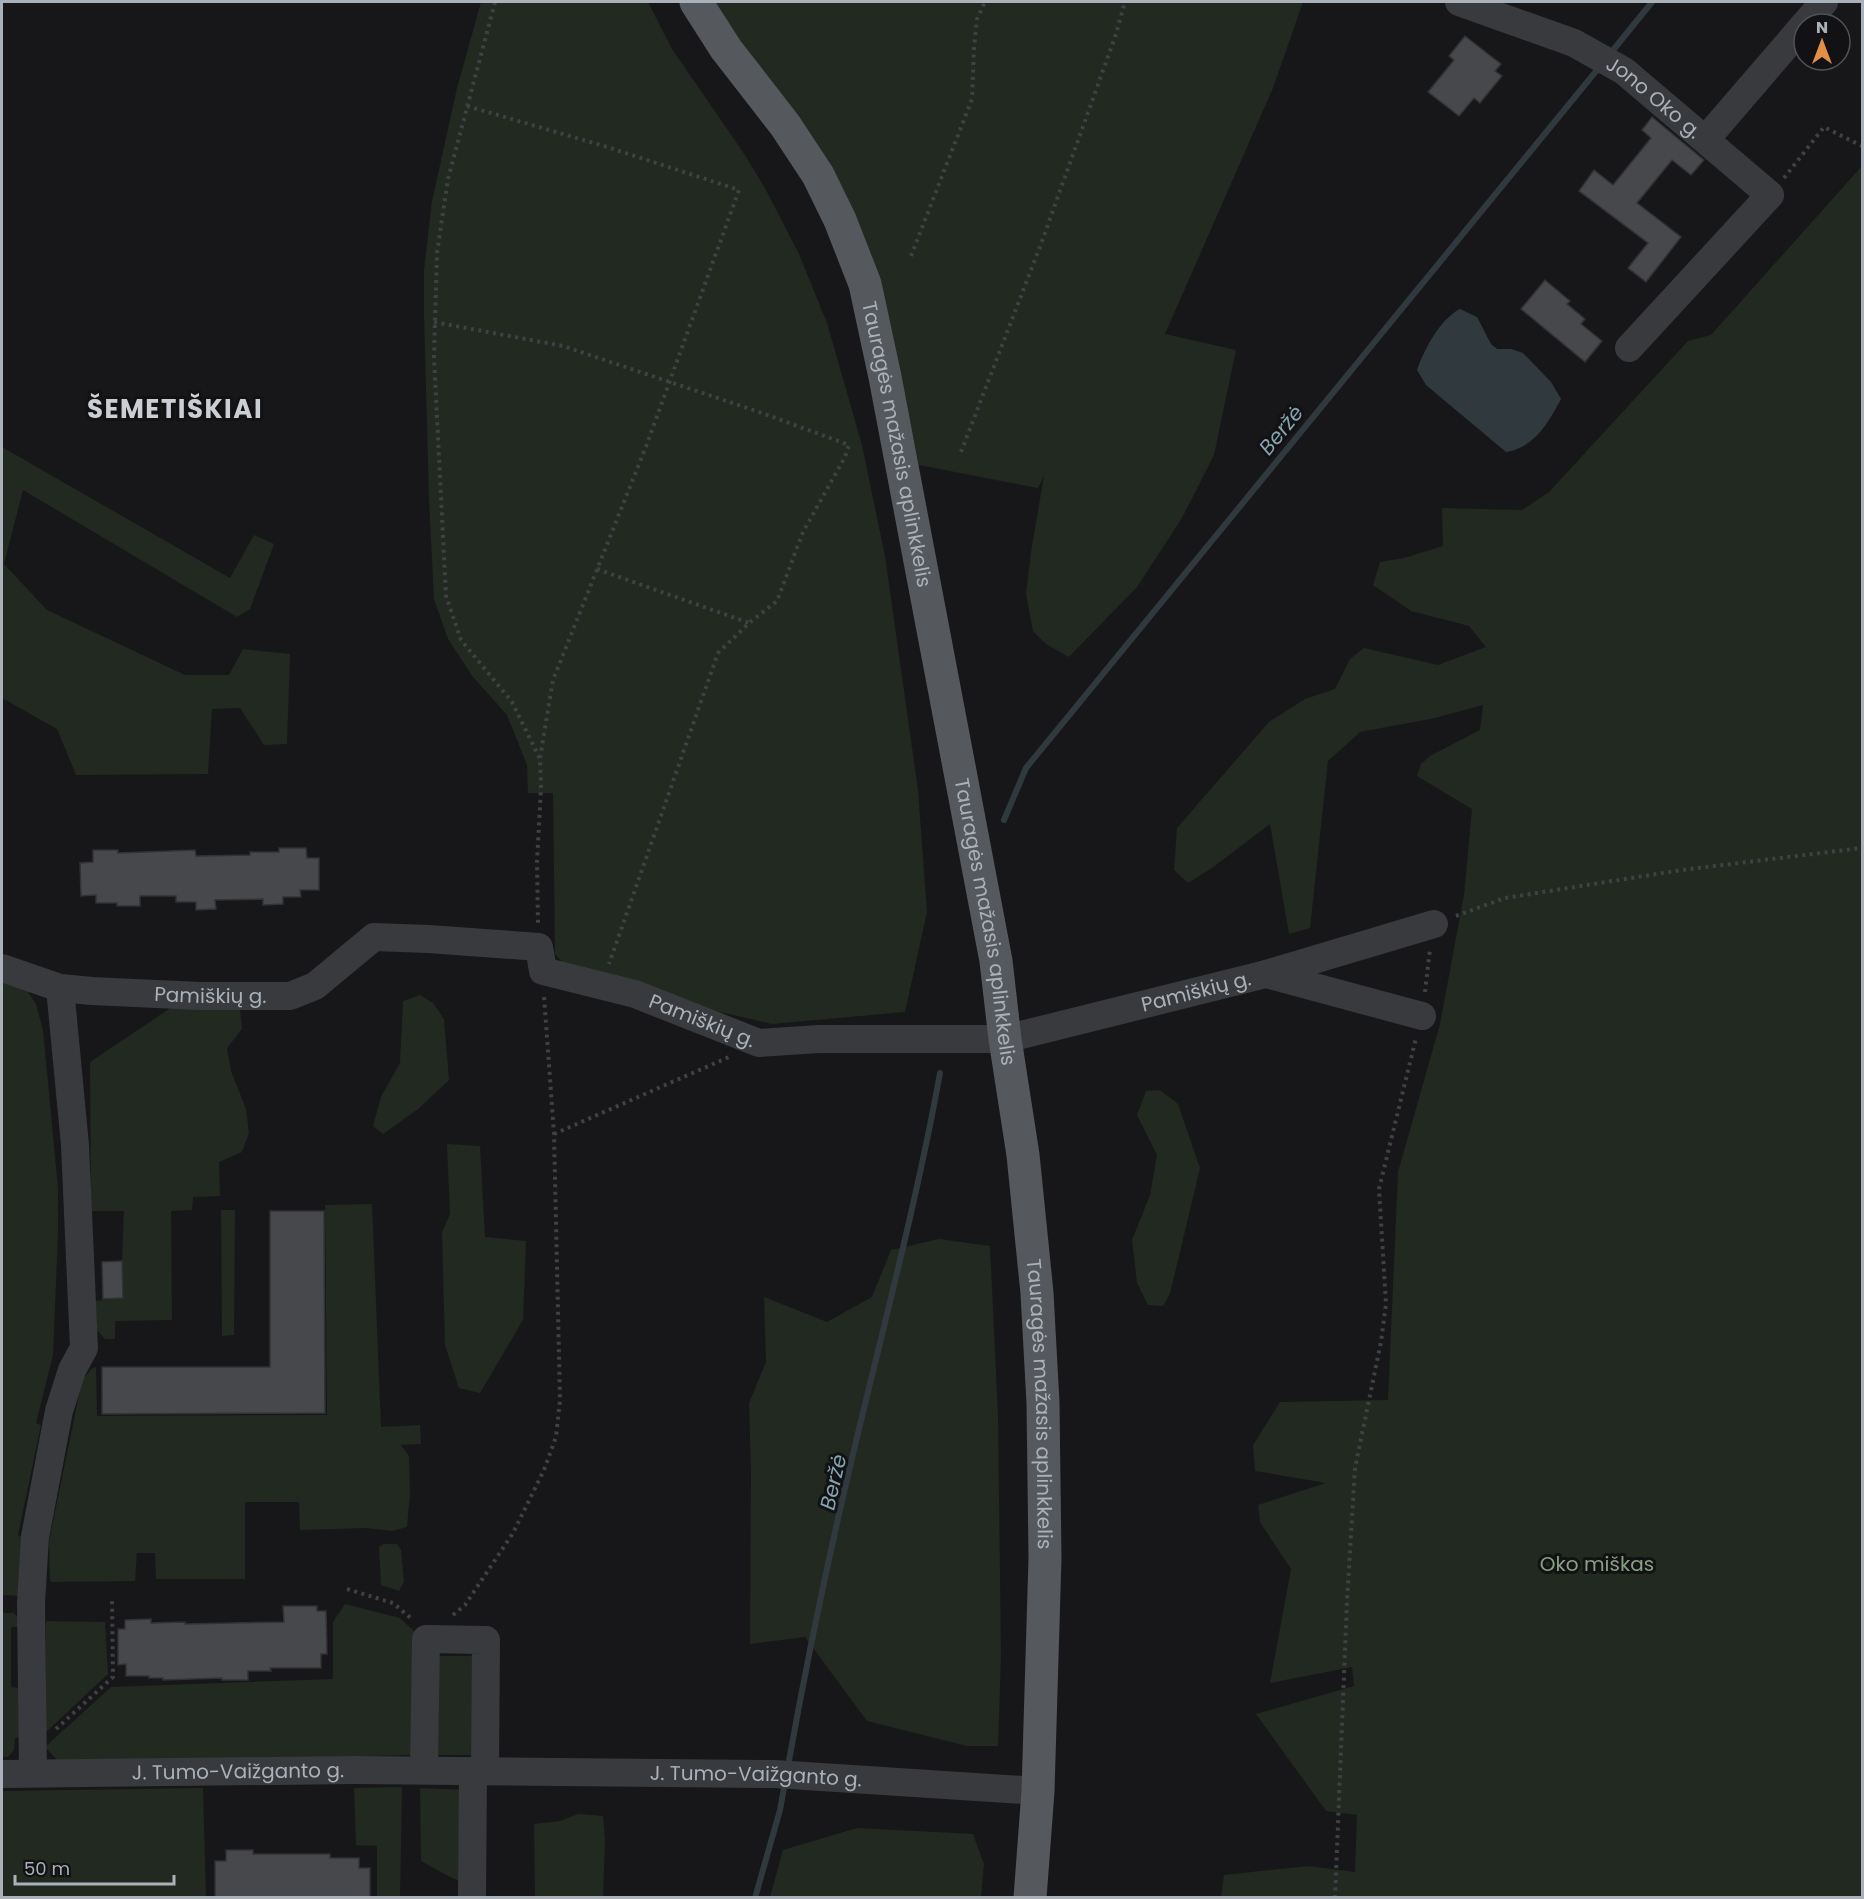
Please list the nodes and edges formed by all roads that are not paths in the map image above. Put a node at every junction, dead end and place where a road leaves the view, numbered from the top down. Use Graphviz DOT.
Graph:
graph roads {
  1 [pos="696,2"];
  2 [pos="1459,2"];
  3 [pos="1792,38"];
  4 [pos="1706,139"];
  5 [pos="1629,348"];
  6 [pos="1434,924"];
  7 [pos="2,968"];
  8 [pos="1266,974"];
  9 [pos="60,988"];
  10 [pos="1422,1016"];
  11 [pos="1005,1039"];
  12 [pos="424,1770"];
  13 [pos="479,1771"];
  14 [pos="33,1773"];
  15 [pos="2,1774"];
  16 [pos="1038,1791"];
  17 [pos="472,1898"];
  18 [pos="1030,1898"];
  1 -- 11 [label="main road, Tauragės mažasis aplinkkelis"];
  2 -- 4 [label="street, Jono Oko g."];
  3 -- 4 [label="street, Jono Oko g."];
  4 -- 5 [label="street"];
  6 -- 8 [label="street, Pamiškių g."];
  7 -- 9 [label="street, Pamiškių g."];
  8 -- 10 [label="street"];
  8 -- 11 [label="street, Pamiškių g."];
  9 -- 11 [label="street, Pamiškių g."];
  9 -- 14 [label="street"];
  11 -- 16 [label="main road, Tauragės mažasis aplinkkelis"];
  12 -- 13 [label="street, J. Tumo-Vaižganto g."];
  12 -- 13 [label="street"];
  12 -- 14 [label="street, J. Tumo-Vaižganto g."];
  13 -- 16 [label="street, J. Tumo-Vaižganto g."];
  13 -- 17 [label="street"];
  14 -- 15 [label="street, J. Tumo-Vaižganto g."];
  16 -- 18 [label="main road, Tauragės mažasis aplinkkelis"];
}
